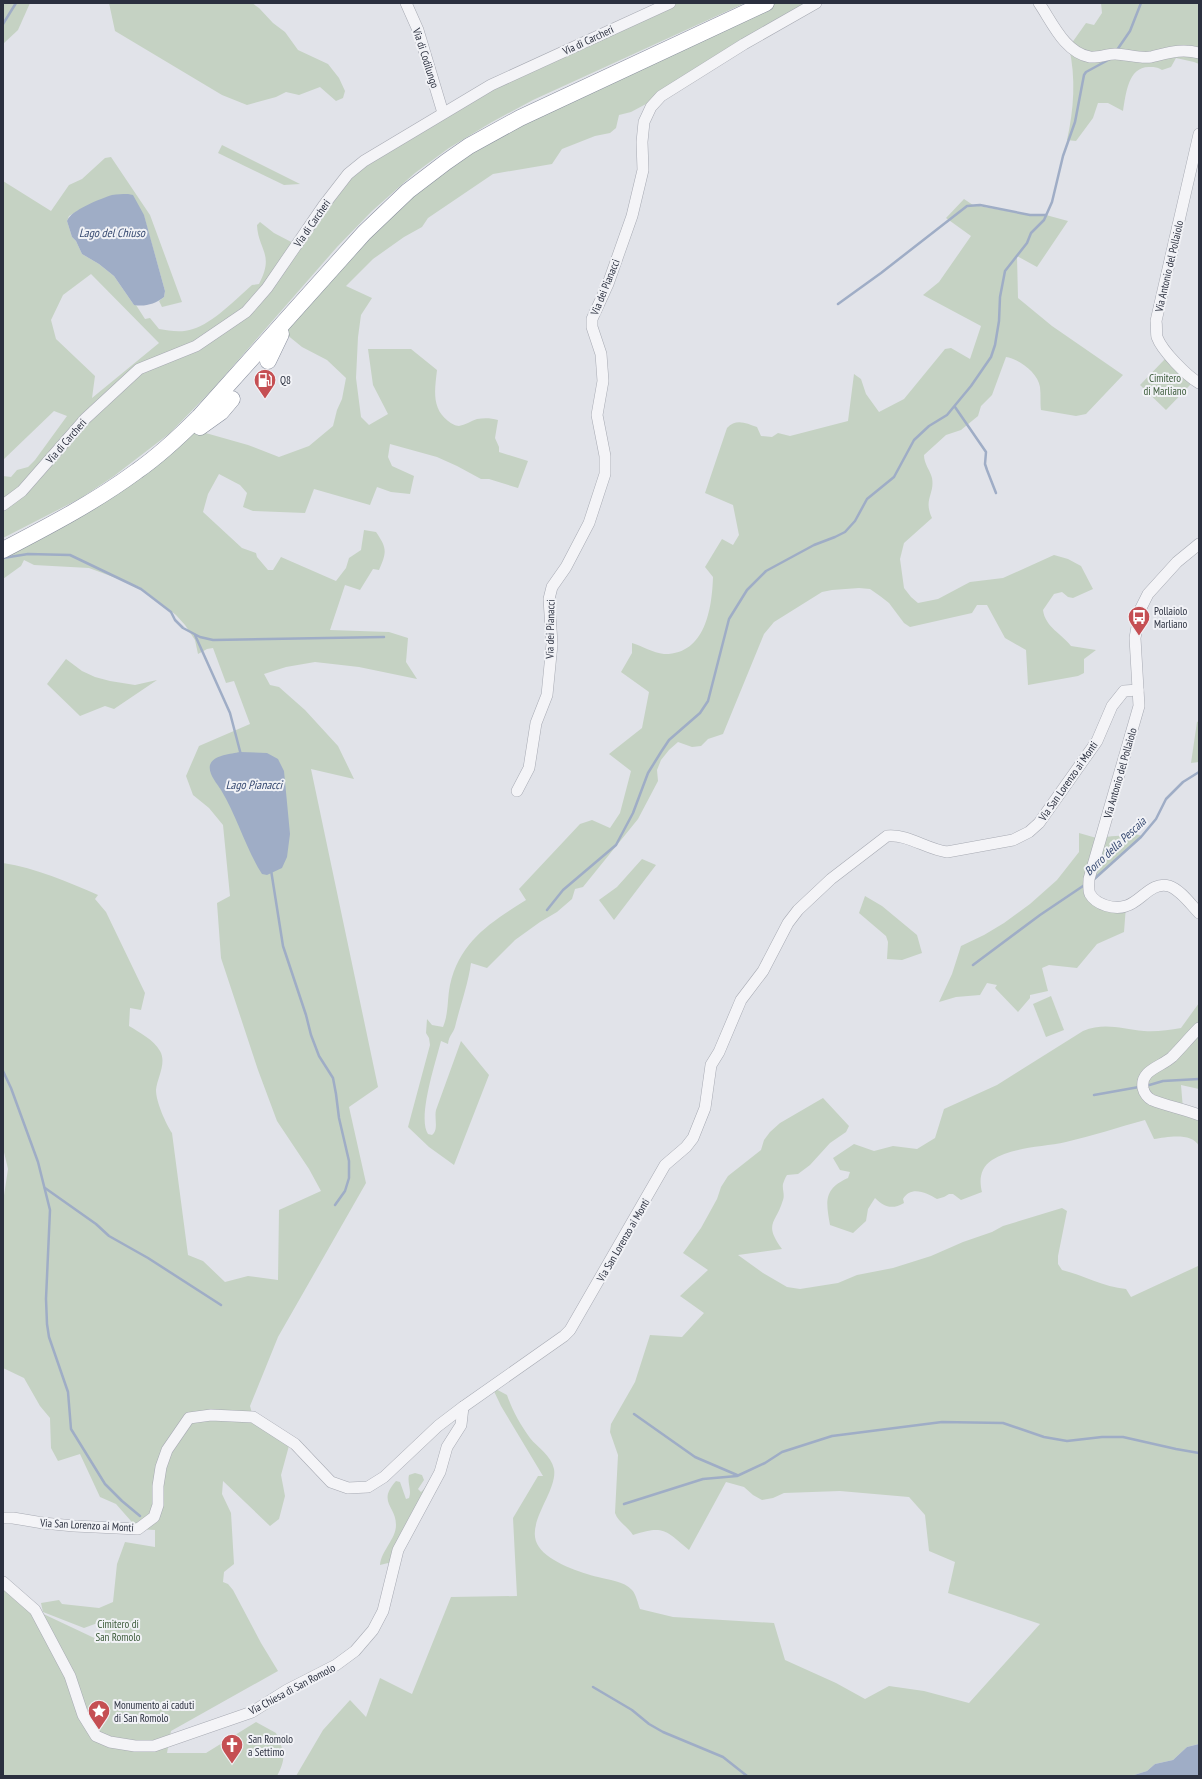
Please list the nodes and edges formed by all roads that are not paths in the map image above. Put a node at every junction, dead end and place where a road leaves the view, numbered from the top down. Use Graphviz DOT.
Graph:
graph roads {
  1 [pos="406,3"];
  2 [pos="670,3"];
  3 [pos="744,3"];
  4 [pos="766,3"];
  5 [pos="816,3"];
  6 [pos="1039,3"];
  7 [pos="1199,53"];
  8 [pos="444,113"];
  9 [pos="1199,134"];
  10 [pos="296,308"];
  11 [pos="268,361"];
  12 [pos="1199,383"];
  13 [pos="232,399"];
  14 [pos="123,482"];
  15 [pos="3,505"];
  16 [pos="3,538"];
  17 [pos="1199,544"];
  18 [pos="3,550"];
  19 [pos="1138,690"];
  20 [pos="517,791"];
  21 [pos="1199,913"];
  22 [pos="1199,1028"];
  23 [pos="1199,1115"];
  24 [pos="463,1407"];
  25 [pos="3,1518"];
  26 [pos="3,1582"];
  1 -- 8 [label="street, Via di Codilungo"];
  2 -- 8 [label="street, Via di Carcheri"];
  3 -- 16 [label="highway"];
  4 -- 10 [label="highway"];
  5 -- 20 [label="street, Via dei Pianacci"];
  6 -- 7 [label="street"];
  8 -- 15 [label="street, Via di Carcheri"];
  9 -- 12 [label="street, Via Antonio del Pollaiolo"];
  10 -- 11 [label="highway"];
  10 -- 14 [label="highway"];
  13 -- 14 [label="highway"];
  14 -- 18 [label="highway"];
  17 -- 19 [label="street, Via Antonio del Pollaiolo"];
  19 -- 21 [label="street, Via Antonio del Pollaiolo"];
  19 -- 24 [label="street, Via San Lorenzo ai Monti"];
  22 -- 23 [label="street"];
  24 -- 25 [label="street, Via San Lorenzo ai Monti"];
  24 -- 26 [label="street, Via Chiesa di San Romolo"];
}
